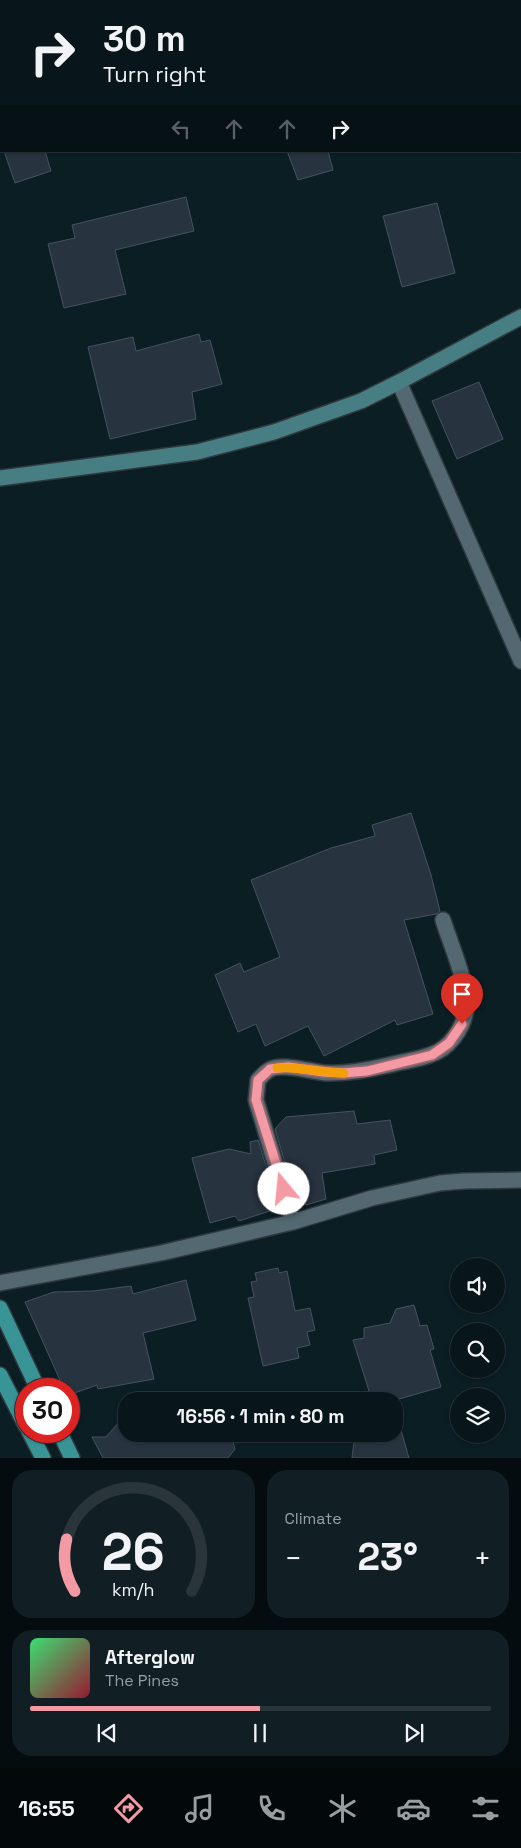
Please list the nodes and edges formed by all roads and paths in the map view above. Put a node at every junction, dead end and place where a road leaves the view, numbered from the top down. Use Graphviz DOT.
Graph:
graph roads {
  1 [pos="521,316"];
  2 [pos="399,382"];
  3 [pos="0,478"];
  4 [pos="521,661"];
  5 [pos="444,920"];
  6 [pos="521,1180"];
  7 [pos="293,1222"];
  8 [pos="0,1283"];
  9 [pos="0,1308"];
  10 [pos="0,1375"];
  11 [pos="33,1378"];
  12 [pos="15,1404"];
  13 [pos="35,1443"];
  14 [pos="64,1443"];
  15 [pos="43,1458"];
  16 [pos="72,1458"];
  1 -- 2 [label="street"];
  2 -- 3 [label="street"];
  2 -- 4 [label="street"];
  5 -- 7 [label="street"];
  6 -- 7 [label="street"];
  7 -- 8 [label="street"];
  9 -- 11 [label="main road"];
  10 -- 12 [label="main road"];
  13 -- 15 [label="main road"];
  14 -- 16 [label="main road"];
}
